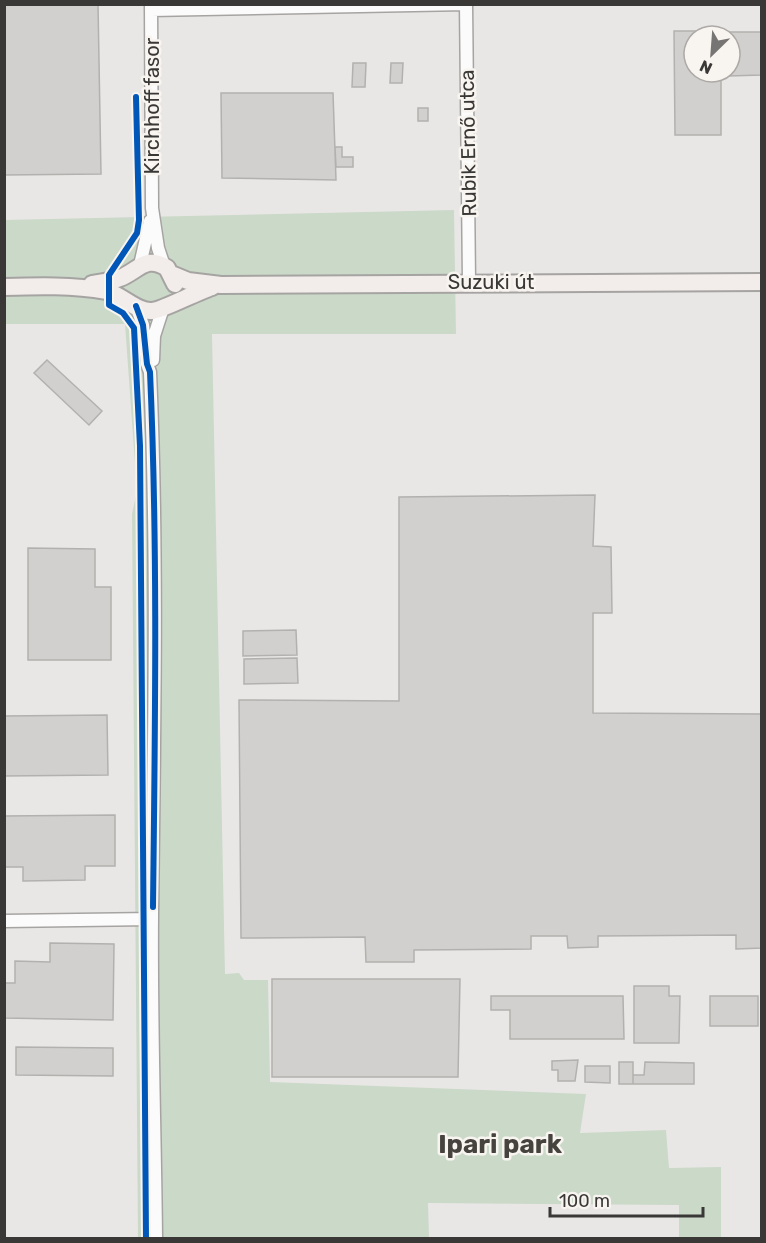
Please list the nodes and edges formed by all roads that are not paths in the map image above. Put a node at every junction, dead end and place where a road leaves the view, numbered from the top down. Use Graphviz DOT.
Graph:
graph roads {
  1 [pos="466,4"];
  2 [pos="151,7"];
  3 [pos="152,208"];
  4 [pos="135,269"];
  5 [pos="168,270"];
  6 [pos="469,282"];
  7 [pos="762,282"];
  8 [pos="221,285"];
  9 [pos="4,287"];
  10 [pos="72,287"];
  11 [pos="134,304"];
  12 [pos="166,306"];
  13 [pos="150,372"];
  14 [pos="152,919"];
  15 [pos="4,921"];
  16 [pos="156,1239"];
  1 -- 2 [label="street"];
  1 -- 6 [label="street, Rubik Ernő utca"];
  2 -- 3 [label="street, Kirchhoff fasor"];
  3 -- 4 [label="street, Kirchhoff fasor"];
  3 -- 5 [label="street, Kirchhoff fasor"];
  4 -- 5 [label="main road"];
  4 -- 10 [label="main road"];
  4 -- 11 [label="main road"];
  5 -- 8 [label="main road"];
  5 -- 12 [label="main road"];
  6 -- 7 [label="main road, Suzuki út"];
  6 -- 8 [label="main road, Suzuki út"];
  8 -- 12 [label="main road"];
  9 -- 10 [label="main road"];
  10 -- 11 [label="main road"];
  11 -- 12 [label="main road"];
  11 -- 13 [label="street"];
  12 -- 13 [label="street"];
  13 -- 14 [label="street"];
  14 -- 15 [label="street"];
  14 -- 16 [label="street"];
}
